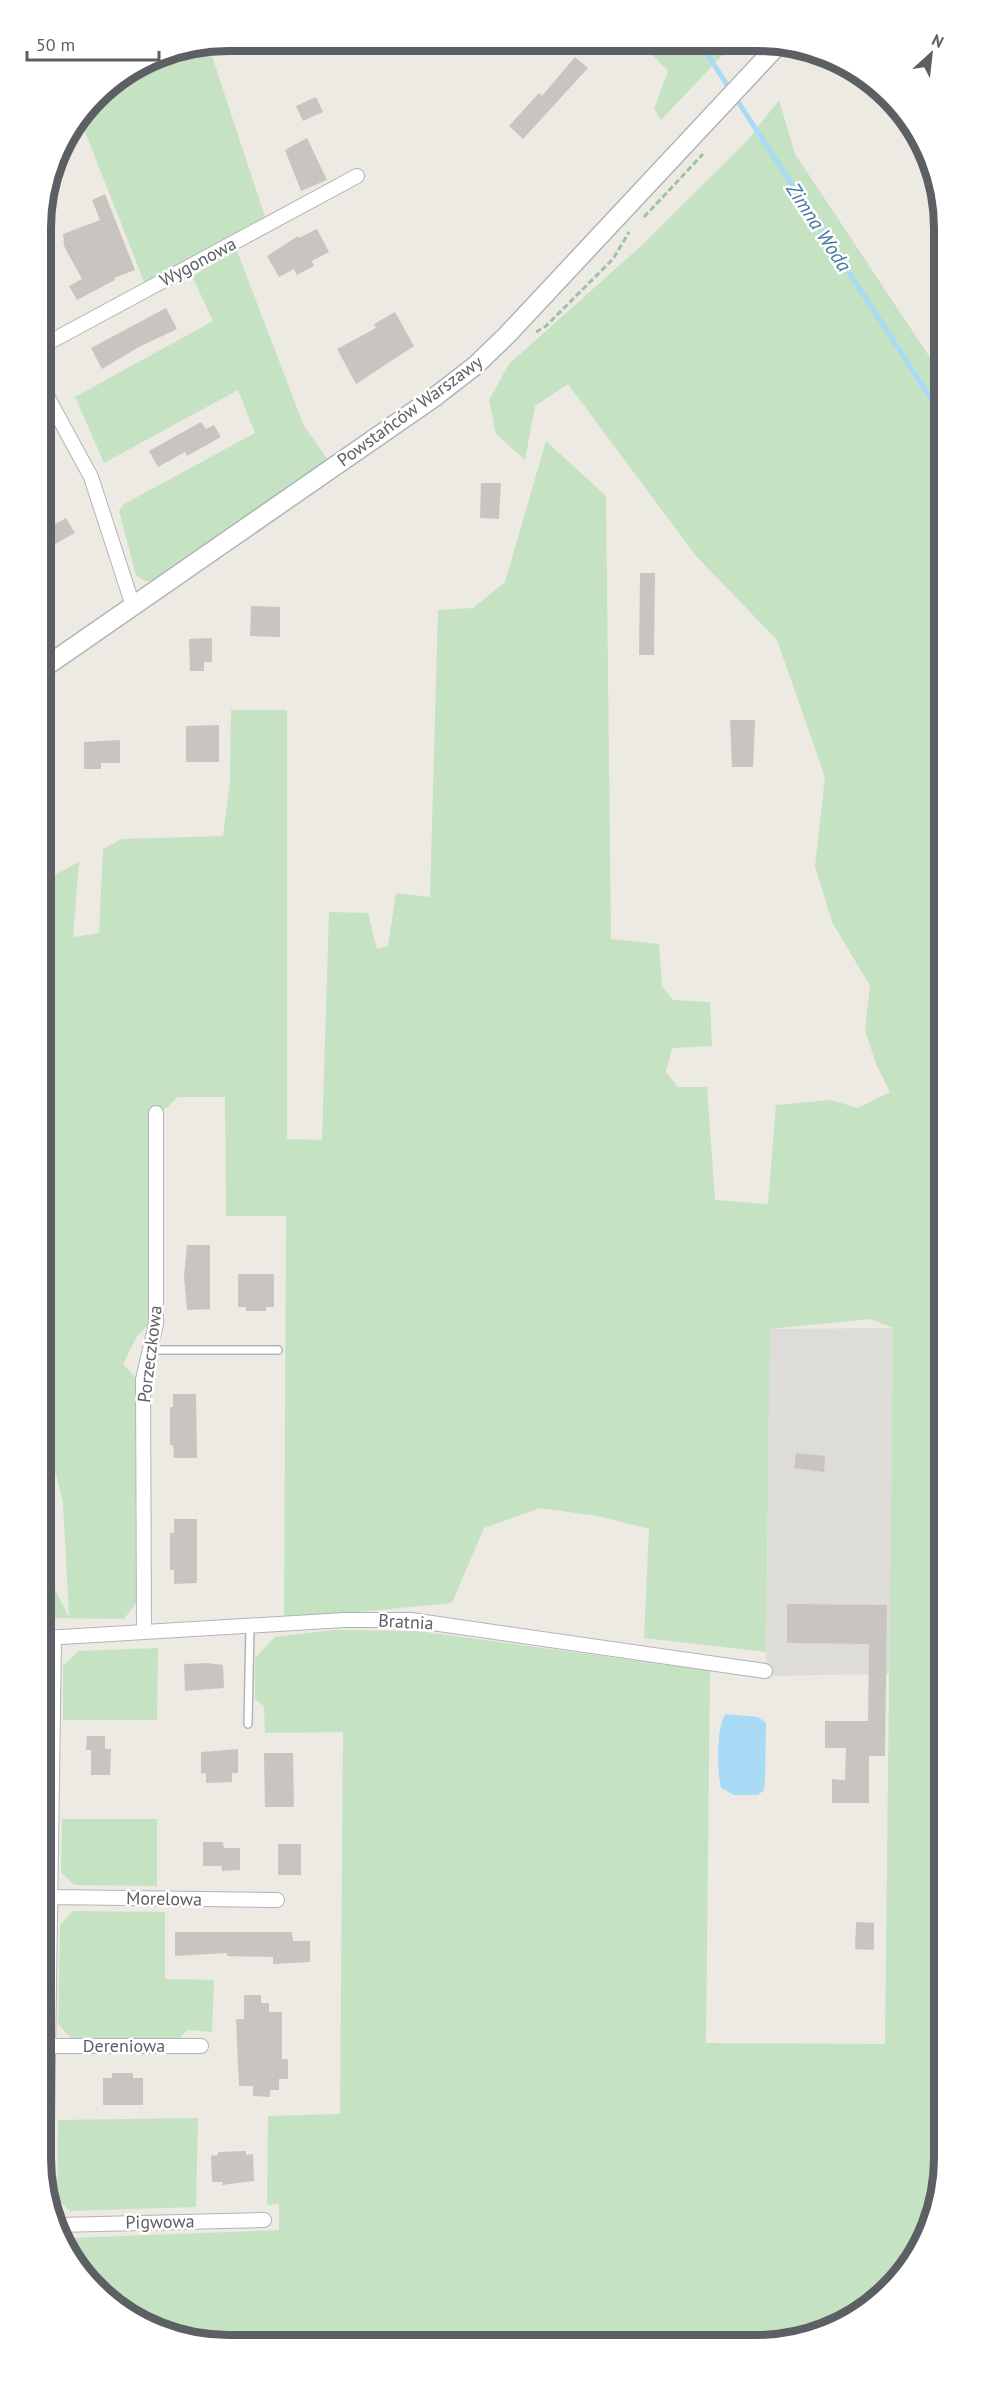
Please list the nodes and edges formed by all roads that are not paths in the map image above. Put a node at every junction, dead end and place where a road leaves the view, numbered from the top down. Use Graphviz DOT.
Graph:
graph roads {
  1 [pos="772,51"];
  2 [pos="357,176"];
  3 [pos="51,341"];
  4 [pos="51,403"];
  5 [pos="133,606"];
  6 [pos="51,663"];
  7 [pos="156,1113"];
  8 [pos="150,1350"];
  9 [pos="278,1350"];
  10 [pos="250,1627"];
  11 [pos="144,1632"];
  12 [pos="51,1638"];
  13 [pos="765,1671"];
  14 [pos="248,1724"];
  15 [pos="51,1885"];
  16 [pos="52,1897"];
  17 [pos="277,1900"];
  18 [pos="51,1923"];
  19 [pos="51,2046"];
  20 [pos="201,2046"];
  21 [pos="264,2220"];
  22 [pos="63,2224"];
  1 -- 5 [label="street, Powstańców Warszawy"];
  2 -- 3 [label="street, Wygonowa"];
  4 -- 5 [label="street"];
  5 -- 6 [label="street, Powstańców Warszawy"];
  7 -- 8 [label="street, Porzeczkowa"];
  8 -- 9 [label="lane"];
  8 -- 11 [label="street, Porzeczkowa"];
  10 -- 11 [label="street, Bratnia"];
  10 -- 13 [label="street, Bratnia"];
  10 -- 14 [label="lane"];
  11 -- 12 [label="street, Bratnia"];
  15 -- 16 [label="street"];
  16 -- 17 [label="street, Morelowa"];
  16 -- 18 [label="street"];
  19 -- 20 [label="street, Dereniowa"];
  21 -- 22 [label="street, Pigwowa"];
}
